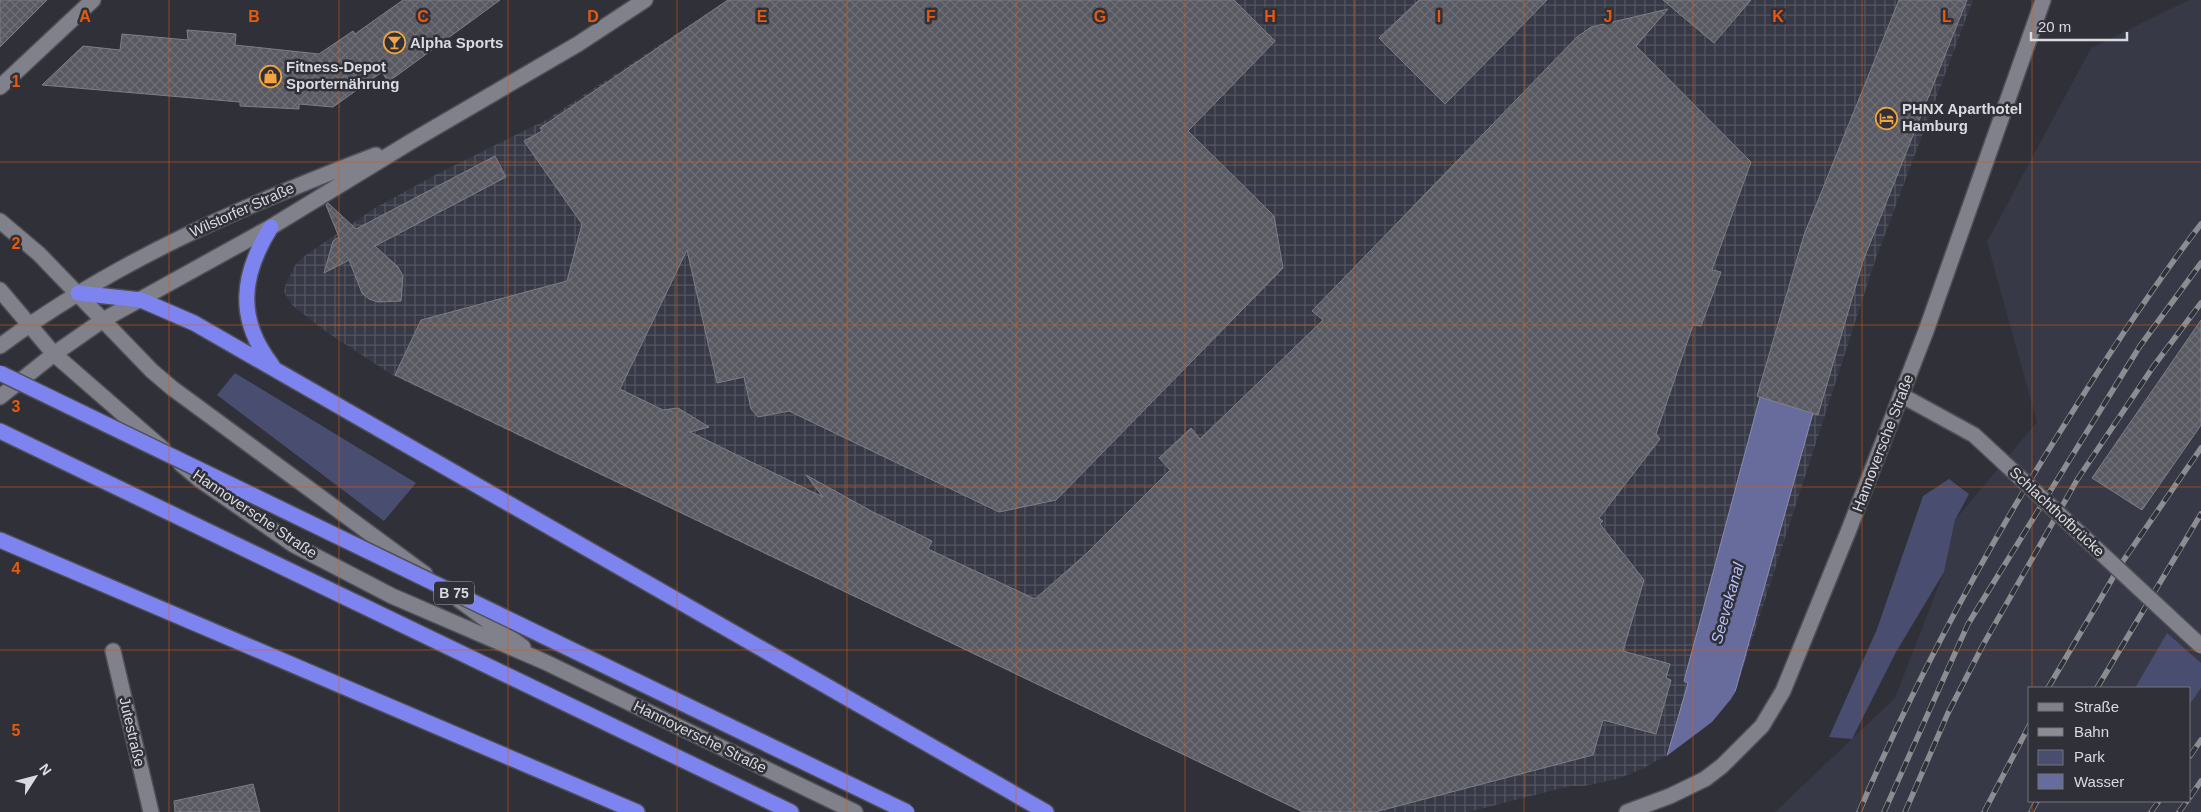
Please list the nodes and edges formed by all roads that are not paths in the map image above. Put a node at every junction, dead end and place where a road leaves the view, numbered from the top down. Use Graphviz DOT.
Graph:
graph roads {
  1 [pos="93,0"];
  2 [pos="645,0"];
  3 [pos="2043,0"];
  4 [pos="4,84"];
  5 [pos="412,141"];
  6 [pos="0,221"];
  7 [pos="271,227"];
  8 [pos="0,290"];
  9 [pos="78,293"];
  10 [pos="141,300"];
  11 [pos="103,320"];
  12 [pos="28,325"];
  13 [pos="0,346"];
  14 [pos="54,354"];
  15 [pos="278,372"];
  16 [pos="0,373"];
  17 [pos="1901,396"];
  18 [pos="0,397"];
  19 [pos="0,431"];
  20 [pos="6,543"];
  21 [pos="2201,646"];
  22 [pos="114,651"];
  23 [pos="545,662"];
  24 [pos="151,812"];
  25 [pos="637,812"];
  26 [pos="791,812"];
  27 [pos="856,812"];
  28 [pos="907,812"];
  29 [pos="1046,812"];
  30 [pos="1627,812"];
  1 -- 4 [label="main road"];
  2 -- 5 [label="main road, Wilstorfer Straße"];
  3 -- 17 [label="main road, Hannoversche Straße"];
  5 -- 7 [label="main road, Wilstorfer Straße"];
  5 -- 9 [label="main road, Wilstorfer Straße"];
  6 -- 9 [label="main road, Hannoversche Straße"];
  7 -- 10 [label="main road, Wilstorfer Straße"];
  7 -- 15 [label="highway"];
  8 -- 12 [label="main road, Hannoversche Straße"];
  9 -- 10 [label="highway"];
  9 -- 11 [label="main road, Hannoversche Straße"];
  9 -- 12 [label="main road, Wilstorfer Straße"];
  10 -- 11 [label="main road, Wilstorfer Straße"];
  10 -- 15 [label="highway"];
  11 -- 14 [label="main road, Wilstorfer Straße"];
  11 -- 23 [label="main road, Hannoversche Straße"];
  12 -- 13 [label="main road, Wilstorfer Straße"];
  12 -- 14 [label="main road, Hannoversche Straße"];
  14 -- 18 [label="main road, Wilstorfer Straße"];
  14 -- 23 [label="main road, Hannoversche Straße"];
  15 -- 29 [label="highway"];
  16 -- 28 [label="highway, B 75, bridge"];
  17 -- 21 [label="main road, Schlachthofbrücke, bridge"];
  17 -- 30 [label="main road, Hannoversche Straße"];
  19 -- 26 [label="highway"];
  20 -- 25 [label="highway"];
  22 -- 24 [label="main road, Jutestraße"];
  23 -- 27 [label="main road, Hannoversche Straße"];
}
